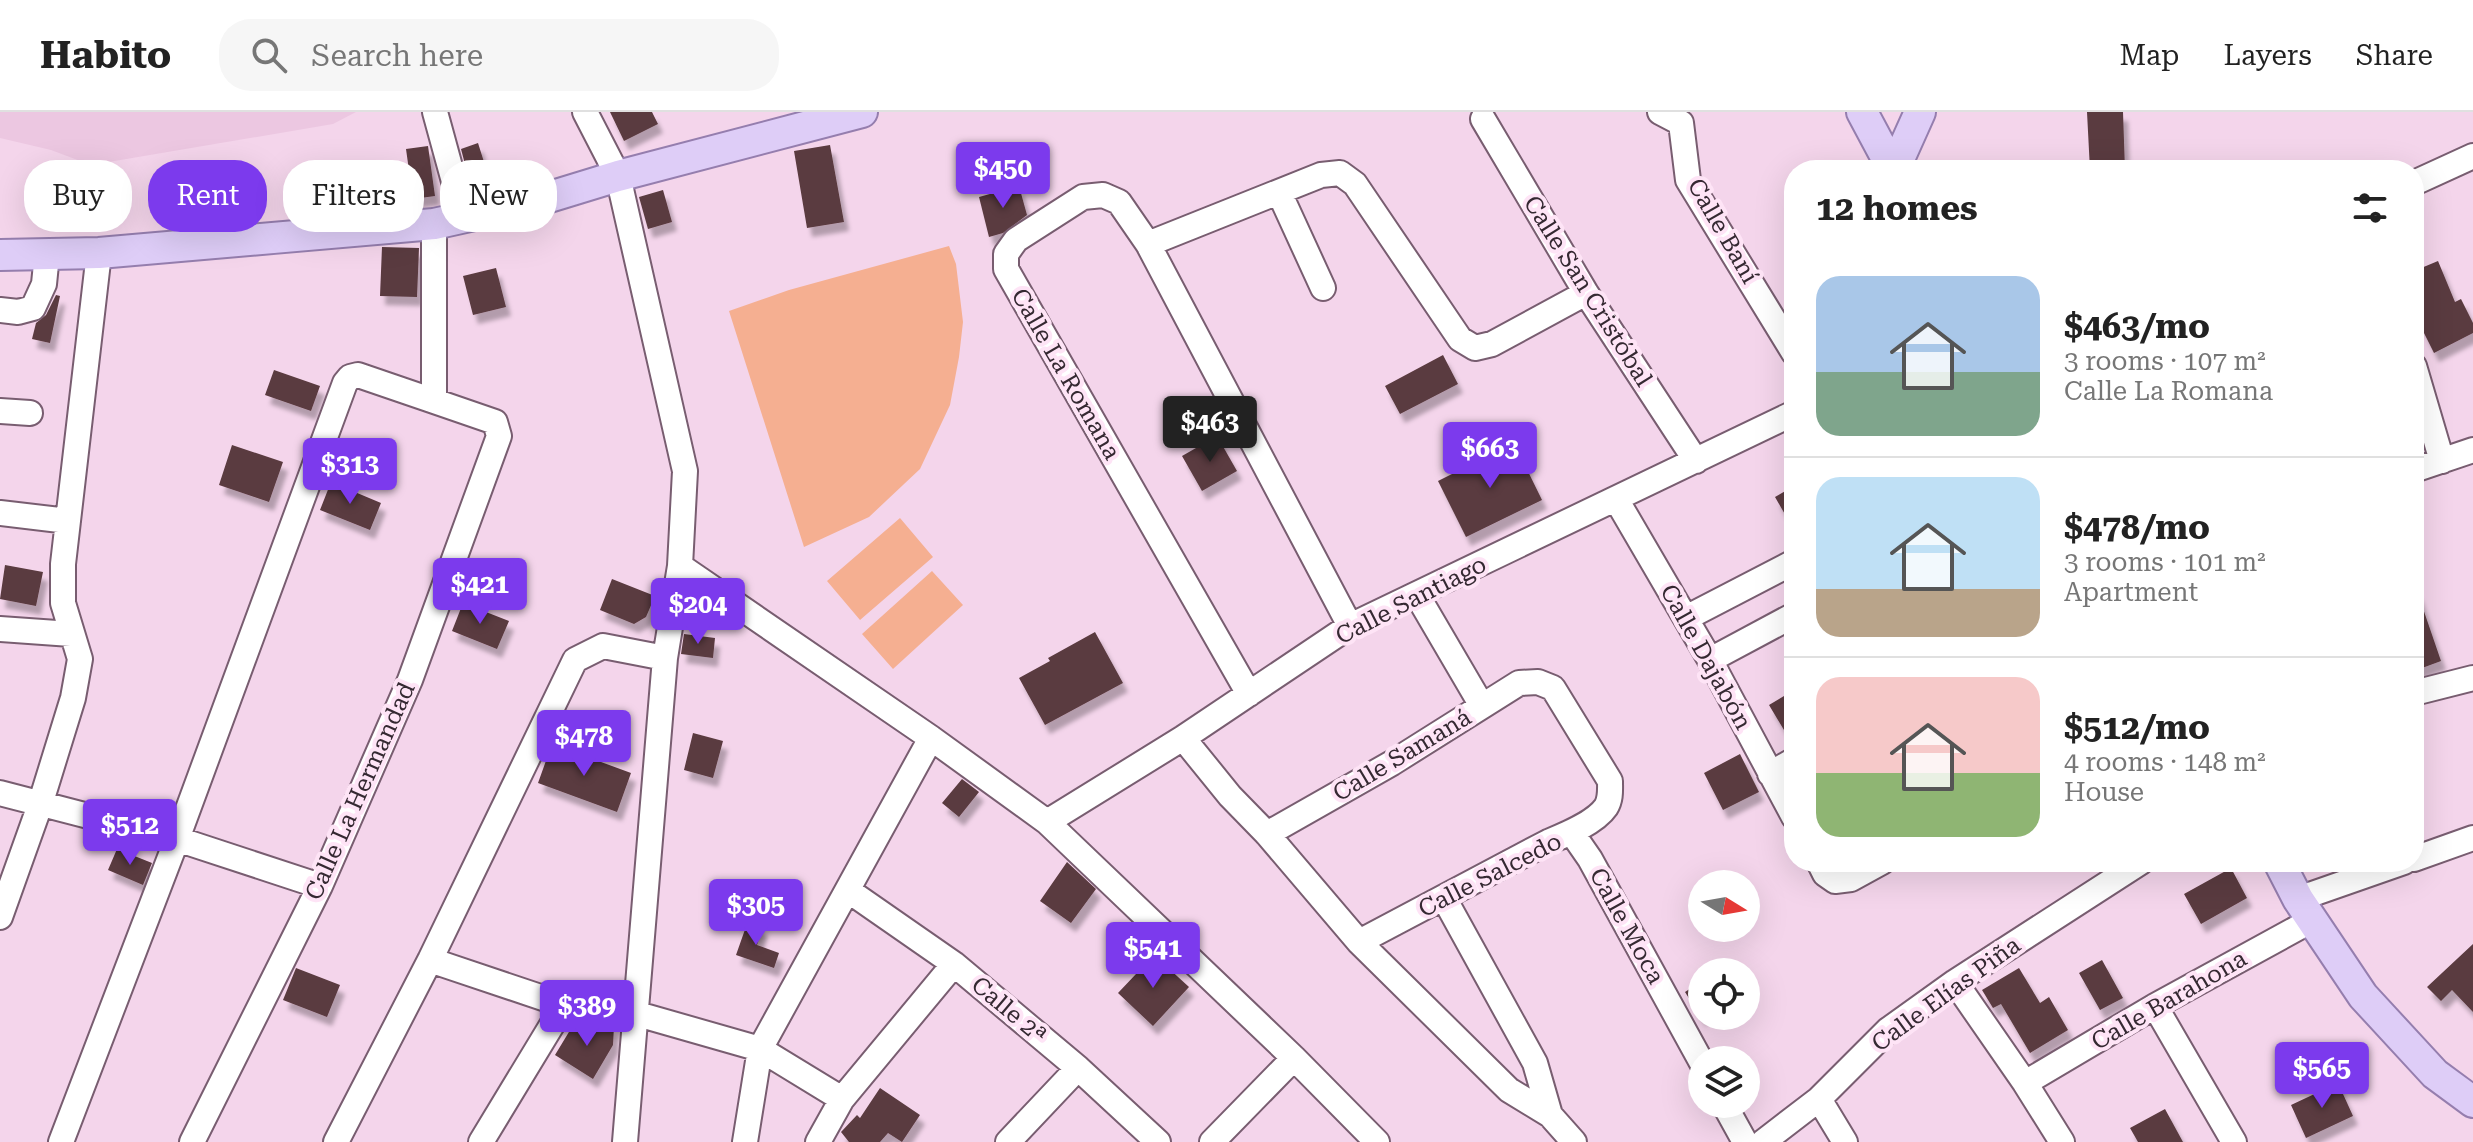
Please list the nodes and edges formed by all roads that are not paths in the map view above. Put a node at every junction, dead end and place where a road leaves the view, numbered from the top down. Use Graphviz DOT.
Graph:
graph roads {
  1 [pos="435,112"];
  2 [pos="585,112"];
  3 [pos="862,112"];
  4 [pos="1660,112"];
  5 [pos="1862,112"];
  6 [pos="1920,112"];
  7 [pos="1483,119"];
  8 [pos="2473,156"];
  9 [pos="448,160"];
  10 [pos="1888,160"];
  11 [pos="1898,160"];
  12 [pos="618,176"];
  13 [pos="2424,178"];
  14 [pos="1279,192"];
  15 [pos="557,195"];
  16 [pos="440,223"];
  17 [pos="434,224"];
  18 [pos="1148,244"];
  19 [pos="99,253"];
  20 [pos="47,254"];
  21 [pos="0,255"];
  22 [pos="1323,288"];
  23 [pos="1586,293"];
  24 [pos="0,310"];
  25 [pos="1784,337"];
  26 [pos="2424,400"];
  27 [pos="434,401"];
  28 [pos="0,411"];
  29 [pos="30,413"];
  30 [pos="1784,418"];
  31 [pos="2473,450"];
  32 [pos="1696,461"];
  33 [pos="2442,461"];
  34 [pos="2424,467"];
  35 [pos="1616,499"];
  36 [pos="0,513"];
  37 [pos="68,521"];
  38 [pos="680,566"];
  39 [pos="1784,567"];
  40 [pos="1417,595"];
  41 [pos="1686,618"];
  42 [pos="1784,620"];
  43 [pos="1350,626"];
  44 [pos="0,629"];
  45 [pos="71,634"];
  46 [pos="665,658"];
  47 [pos="1710,660"];
  48 [pos="2473,678"];
  49 [pos="2424,690"];
  50 [pos="1249,694"];
  51 [pos="1482,706"];
  52 [pos="931,738"];
  53 [pos="1183,738"];
  54 [pos="1784,766"];
  55 [pos="1770,774"];
  56 [pos="0,793"];
  57 [pos="1610,796"];
  58 [pos="1784,799"];
  59 [pos="40,805"];
  60 [pos="1047,822"];
  61 [pos="1572,833"];
  62 [pos="1267,834"];
  63 [pos="2473,838"];
  64 [pos="177,839"];
  65 [pos="2424,855"];
  66 [pos="1824,872"];
  67 [pos="1864,872"];
  68 [pos="2126,872"];
  69 [pos="2285,872"];
  70 [pos="2383,872"];
  71 [pos="320,886"];
  72 [pos="849,891"];
  73 [pos="1444,898"];
  74 [pos="2306,909"];
  75 [pos="0,917"];
  76 [pos="1359,942"];
  77 [pos="430,960"];
  78 [pos="954,964"];
  79 [pos="1955,982"];
  80 [pos="564,1005"];
  81 [pos="2155,1006"];
  82 [pos="634,1013"];
  83 [pos="1693,1046"];
  84 [pos="760,1049"];
  85 [pos="1294,1058"];
  86 [pos="1078,1068"];
  87 [pos="2025,1083"];
  88 [pos="842,1099"];
  89 [pos="1819,1099"];
  90 [pos="2473,1102"];
  91 [pos="1550,1115"];
  92 [pos="1732,1118"];
  93 [pos="61,1142"];
  94 [pos="192,1142"];
  95 [pos="336,1142"];
  96 [pos="481,1142"];
  97 [pos="625,1142"];
  98 [pos="745,1142"];
  99 [pos="818,1142"];
  100 [pos="1008,1142"];
  101 [pos="1158,1142"];
  102 [pos="1212,1142"];
  103 [pos="1377,1142"];
  104 [pos="1574,1142"];
  105 [pos="1745,1142"];
  106 [pos="1763,1142"];
  107 [pos="1845,1142"];
  108 [pos="2062,1142"];
  109 [pos="2234,1142"];
  1 -- 9 [label="street"];
  2 -- 12 [label="street"];
  3 -- 12 [label="main road"];
  4 -- 25 [label="street, Calle Baní"];
  5 -- 10 [label="main road"];
  6 -- 11 [label="main road"];
  7 -- 23 [label="street, Calle San Cristóbal"];
  8 -- 13 [label="street"];
  12 -- 15 [label="main road"];
  12 -- 38 [label="street"];
  14 -- 18 [label="street"];
  14 -- 22 [label="street"];
  14 -- 23 [label="street"];
  16 -- 17 [label="main road"];
  17 -- 19 [label="main road"];
  17 -- 27 [label="street"];
  18 -- 43 [label="street, Calle La Romana"];
  18 -- 50 [label="street, Calle La Romana"];
  19 -- 20 [label="main road"];
  19 -- 37 [label="street"];
  20 -- 21 [label="main road"];
  20 -- 24 [label="street"];
  23 -- 32 [label="street, Calle San Cristóbal"];
  26 -- 33 [label="street"];
  27 -- 64 [label="street"];
  27 -- 71 [label="street, Calle La Hermandad"];
  28 -- 29 [label="street"];
  30 -- 32 [label="street, Calle Santiago"];
  31 -- 33 [label="street"];
  32 -- 35 [label="street, Calle Santiago"];
  33 -- 34 [label="street"];
  35 -- 40 [label="street, Calle Santiago"];
  35 -- 41 [label="street, Calle Dajabón"];
  36 -- 37 [label="street"];
  37 -- 45 [label="street"];
  38 -- 46 [label="street"];
  38 -- 52 [label="street"];
  39 -- 41 [label="street"];
  40 -- 43 [label="street, Calle Santiago"];
  40 -- 51 [label="street"];
  41 -- 47 [label="street, Calle Dajabón"];
  42 -- 47 [label="street"];
  43 -- 50 [label="street, Calle Santiago"];
  44 -- 45 [label="street"];
  45 -- 59 [label="street"];
  46 -- 77 [label="street"];
  46 -- 82 [label="street"];
  47 -- 55 [label="street, Calle Dajabón"];
  48 -- 49 [label="street"];
  50 -- 53 [label="street, Calle Santiago"];
  51 -- 57 [label="street, Calle Samaná"];
  51 -- 62 [label="street, Calle Samaná"];
  52 -- 60 [label="street"];
  52 -- 72 [label="street"];
  53 -- 60 [label="street, Calle Santiago"];
  53 -- 62 [label="street"];
  54 -- 55 [label="street"];
  55 -- 58 [label="street, Calle Dajabón"];
  56 -- 59 [label="street"];
  57 -- 61 [label="street, Calle Salcedo"];
  59 -- 64 [label="street"];
  59 -- 75 [label="street"];
  60 -- 85 [label="street"];
  61 -- 73 [label="street, Calle Salcedo"];
  61 -- 83 [label="street, Calle Moca"];
  62 -- 76 [label="street"];
  63 -- 65 [label="street"];
  64 -- 71 [label="street"];
  64 -- 93 [label="street"];
  66 -- 67 [label="street"];
  68 -- 79 [label="street, Calle Elías Piña"];
  69 -- 74 [label="main road"];
  70 -- 74 [label="street, Calle Barahona"];
  71 -- 94 [label="street, Calle La Hermandad"];
  72 -- 78 [label="street, Calle 2ª"];
  72 -- 84 [label="street"];
  73 -- 76 [label="street, Calle Salcedo"];
  73 -- 91 [label="street"];
  74 -- 81 [label="street, Calle Barahona"];
  74 -- 90 [label="main road"];
  76 -- 91 [label="street"];
  77 -- 80 [label="street"];
  77 -- 95 [label="street"];
  78 -- 86 [label="street, Calle 2ª"];
  78 -- 88 [label="street"];
  79 -- 87 [label="street"];
  79 -- 89 [label="street, Calle Elías Piña"];
  80 -- 82 [label="street"];
  80 -- 96 [label="street"];
  81 -- 87 [label="street, Calle Barahona"];
  81 -- 109 [label="street"];
  82 -- 84 [label="street"];
  82 -- 97 [label="street"];
  84 -- 88 [label="street"];
  84 -- 98 [label="street"];
  85 -- 102 [label="street"];
  85 -- 103 [label="street"];
  86 -- 100 [label="street"];
  86 -- 101 [label="street, Calle 2ª"];
  87 -- 108 [label="street"];
  88 -- 99 [label="street"];
  89 -- 106 [label="street, Calle Elías Piña"];
  89 -- 107 [label="street"];
  91 -- 104 [label="street"];
  92 -- 105 [label="street"];
}
